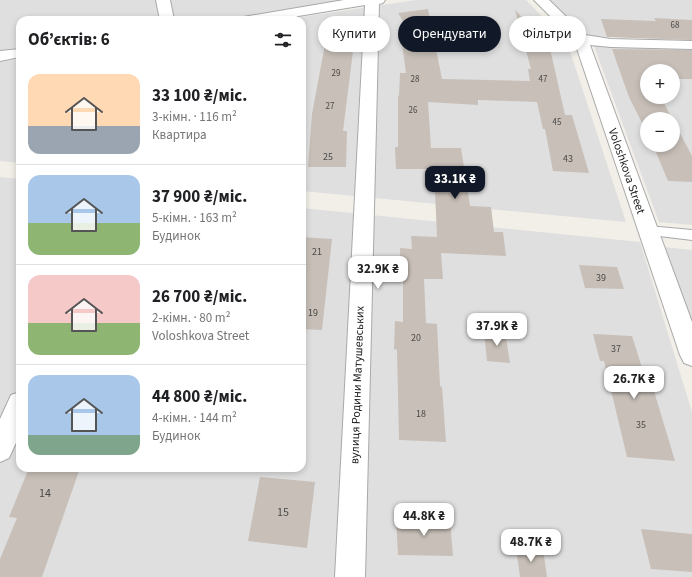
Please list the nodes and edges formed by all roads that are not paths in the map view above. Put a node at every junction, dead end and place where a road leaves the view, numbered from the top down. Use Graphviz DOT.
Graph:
graph roads {
  1 [pos="163,0"];
  2 [pos="375,0"];
  3 [pos="541,0"];
  4 [pos="349,1"];
  5 [pos="166,16"];
  6 [pos="270,16"];
  7 [pos="557,16"];
  8 [pos="586,40"];
  9 [pos="692,46"];
  10 [pos="585,52"];
  11 [pos="16,54"];
  12 [pos="0,56"];
  13 [pos="648,231"];
  14 [pos="692,235"];
  15 [pos="692,355"];
  16 [pos="16,413"];
  17 [pos="0,449"];
  18 [pos="350,577"];
  1 -- 5 [label="street"];
  2 -- 4 [label="street"];
  2 -- 18 [label="street, вулиця Родини Матушевських"];
  3 -- 7 [label="street, Voloshkova Street"];
  4 -- 6 [label="street"];
  8 -- 9 [label="street"];
  10 -- 13 [label="street, Voloshkova Street"];
  11 -- 12 [label="street"];
  13 -- 14 [label="lane"];
  13 -- 15 [label="street, Voloshkova Street"];
  16 -- 17 [label="street"];
}
